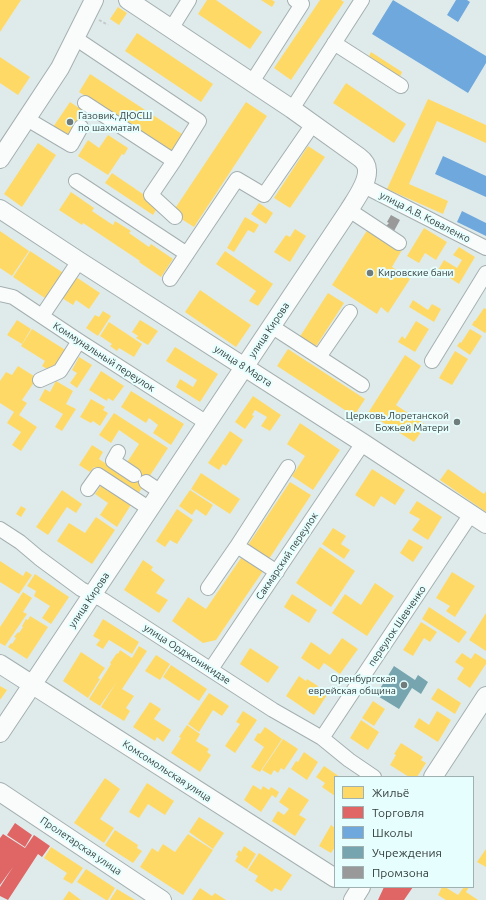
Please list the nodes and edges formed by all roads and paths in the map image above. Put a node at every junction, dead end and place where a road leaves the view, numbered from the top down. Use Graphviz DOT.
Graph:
graph roads {
  1 [pos="94,0"];
  2 [pos="128,0"];
  3 [pos="189,0"];
  4 [pos="295,0"];
  5 [pos="362,0"];
  6 [pos="171,28"];
  7 [pos="75,38"];
  8 [pos="334,43"];
  9 [pos="252,82"];
  10 [pos="401,86"];
  11 [pos="85,103"];
  12 [pos="292,109"];
  13 [pos="27,119"];
  14 [pos="313,124"];
  15 [pos="82,127"];
  16 [pos="0,159"];
  17 [pos="174,161"];
  18 [pos="76,181"];
  19 [pos="364,186"];
  20 [pos="0,209"];
  21 [pos="349,210"];
  22 [pos="175,217"];
  23 [pos="399,244"];
  24 [pos="486,248"];
  25 [pos="187,254"];
  26 [pos="79,261"];
  27 [pos="486,273"];
  28 [pos="170,279"];
  29 [pos="0,294"];
  30 [pos="350,312"];
  31 [pos="42,316"];
  32 [pos="272,326"];
  33 [pos="79,341"];
  34 [pos="319,357"];
  35 [pos="432,361"];
  36 [pos="244,367"];
  37 [pos="40,380"];
  38 [pos="362,385"];
  39 [pos="207,423"];
  40 [pos="363,443"];
  41 [pos="118,452"];
  42 [pos="288,467"];
  43 [pos="88,489"];
  44 [pos="161,492"];
  45 [pos="150,509"];
  46 [pos="471,514"];
  47 [pos="486,524"];
  48 [pos="0,529"];
  49 [pos="237,546"];
  50 [pos="277,572"];
  51 [pos="208,588"];
  52 [pos="92,595"];
  53 [pos="0,664"];
  54 [pos="211,669"];
  55 [pos="32,685"];
  56 [pos="486,696"];
  57 [pos="0,733"];
  58 [pos="322,738"];
  59 [pos="373,776"];
  60 [pos="434,776"];
  61 [pos="0,792"];
  62 [pos="334,877"];
  63 [pos="162,900"];
  1 -- 7 [label="main road"];
  2 -- 6 [label="main road, улица Кирова"];
  3 -- 6 [label="street"];
  4 -- 9 [label="street"];
  5 -- 8 [label="street"];
  6 -- 9 [label="main road, улица Кирова"];
  7 -- 13 [label="main road"];
  7 -- 17 [label="street"];
  8 -- 10 [label="street"];
  8 -- 12 [label="street"];
  9 -- 12 [label="main road, улица Кирова"];
  11 -- 17 [label="street"];
  12 -- 14 [label="main road, улица Кирова"];
  13 -- 15 [label="street"];
  13 -- 16 [label="main road"];
  14 -- 19 [label="main road, улица Кирова"];
  14 -- 25 [label="street"];
  17 -- 22 [label="street"];
  18 -- 25 [label="street"];
  19 -- 21 [label="main road, улица Кирова"];
  19 -- 24 [label="street, улица А.В. Коваленко"];
  20 -- 26 [label="main road, улица 8 Марта"];
  21 -- 23 [label="street"];
  21 -- 32 [label="main road, улица Кирова"];
  25 -- 28 [label="street"];
  26 -- 31 [label="street"];
  26 -- 36 [label="main road, улица 8 Марта"];
  27 -- 35 [label="street"];
  29 -- 31 [label="street, Коммунальный переулок"];
  30 -- 34 [label="street"];
  31 -- 33 [label="street, Коммунальный переулок"];
  32 -- 34 [label="street"];
  32 -- 36 [label="main road, улица Кирова"];
  33 -- 37 [label="street"];
  33 -- 39 [label="street, Коммунальный переулок"];
  34 -- 38 [label="street"];
  36 -- 39 [label="main road, улица Кирова"];
  36 -- 40 [label="main road, улица 8 Марта"];
  39 -- 44 [label="main road, улица Кирова"];
  40 -- 46 [label="main road, улица 8 Марта"];
  40 -- 50 [label="street, Сакмарский переулок"];
  41 -- 44 [label="street"];
  42 -- 49 [label="street"];
  43 -- 45 [label="street"];
  44 -- 45 [label="main road, улица Кирова"];
  45 -- 52 [label="main road, улица Кирова"];
  46 -- 47 [label="main road, улица 8 Марта"];
  46 -- 58 [label="street, переулок Шевченко"];
  48 -- 52 [label="street, улица Орджоникидзе"];
  49 -- 50 [label="street"];
  49 -- 51 [label="street"];
  50 -- 54 [label="street, Сакмарский переулок"];
  52 -- 54 [label="street, улица Орджоникидзе"];
  52 -- 55 [label="main road, улица Кирова"];
  53 -- 55 [label="main road, Комсомольская улица"];
  54 -- 58 [label="street, улица Орджоникидзе"];
  55 -- 57 [label="main road, улица Кирова"];
  55 -- 62 [label="main road, Комсомольская улица"];
  56 -- 60 [label="main road"];
  58 -- 59 [label="street, улица Орджоникидзе"];
  61 -- 63 [label="main road, Пролетарская улица"];
}
